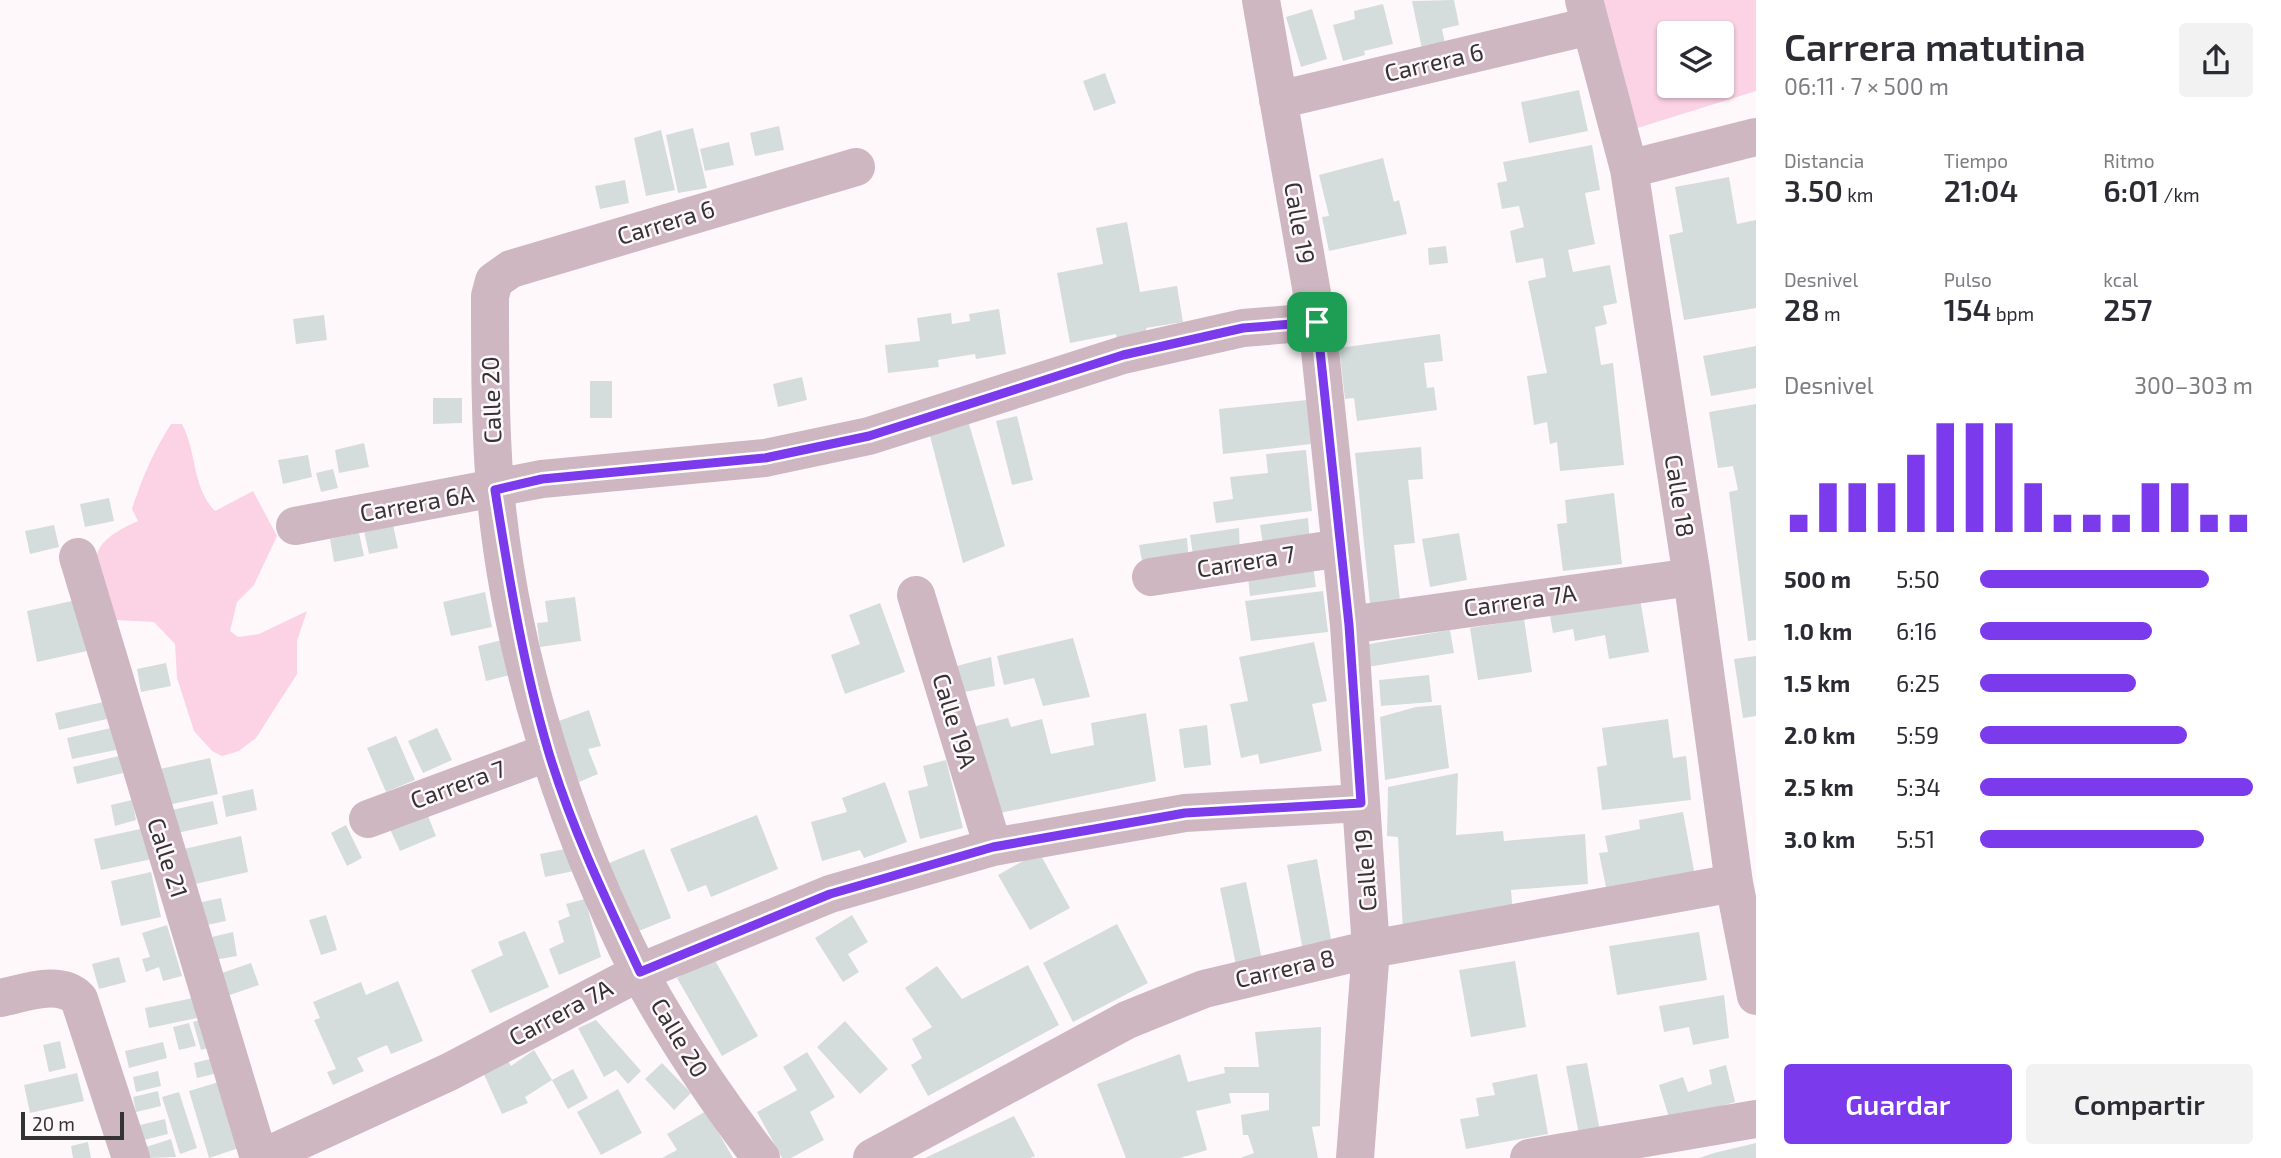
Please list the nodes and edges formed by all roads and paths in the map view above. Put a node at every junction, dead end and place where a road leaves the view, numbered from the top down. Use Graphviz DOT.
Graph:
graph roads {
  1 [pos="1261,0"];
  2 [pos="1587,13"];
  3 [pos="1278,100"];
  4 [pos="1756,137"];
  5 [pos="856,167"];
  6 [pos="1629,169"];
  7 [pos="490,296"];
  8 [pos="1317,322"];
  9 [pos="495,490"];
  10 [pos="295,526"];
  11 [pos="1340,548"];
  12 [pos="78,557"];
  13 [pos="1151,577"];
  14 [pos="1692,577"];
  15 [pos="916,595"];
  16 [pos="1349,625"];
  17 [pos="549,752"];
  18 [pos="1361,803"];
  19 [pos="368,819"];
  20 [pos="993,847"];
  21 [pos="1734,883"];
  22 [pos="1371,949"];
  23 [pos="640,972"];
  24 [pos="1756,996"];
  25 [pos="0,998"];
  26 [pos="1756,1119"];
  27 [pos="131,1158"];
  28 [pos="261,1158"];
  29 [pos="761,1158"];
  30 [pos="872,1158"];
  31 [pos="1355,1158"];
  32 [pos="1529,1158"];
  1 -- 3 [label="street, Calle 19"];
  2 -- 3 [label="street, Carrera 6"];
  2 -- 6 [label="street, Calle 18"];
  3 -- 8 [label="street, Calle 19"];
  4 -- 6 [label="street"];
  5 -- 7 [label="street, Carrera 6"];
  6 -- 14 [label="street, Calle 18"];
  7 -- 9 [label="street, Calle 20"];
  8 -- 9 [label="street, Carrera 6A"];
  8 -- 11 [label="street, Calle 19"];
  9 -- 10 [label="street, Carrera 6A"];
  9 -- 17 [label="street, Calle 20"];
  11 -- 13 [label="street, Carrera 7"];
  11 -- 16 [label="street, Calle 19"];
  12 -- 28 [label="street, Calle 21"];
  14 -- 16 [label="street, Carrera 7A"];
  14 -- 21 [label="street, Calle 18"];
  15 -- 20 [label="street, Calle 19A"];
  16 -- 18 [label="street, Calle 19"];
  17 -- 19 [label="street, Carrera 7"];
  17 -- 23 [label="street, Calle 20"];
  18 -- 20 [label="street, Carrera 7A"];
  18 -- 22 [label="street, Calle 19"];
  20 -- 23 [label="street, Carrera 7A"];
  21 -- 22 [label="street, Carrera 8"];
  21 -- 24 [label="street, Calle 18"];
  22 -- 30 [label="street, Carrera 8"];
  22 -- 31 [label="street, Calle 19"];
  23 -- 28 [label="street, Carrera 7A"];
  23 -- 29 [label="street, Calle 20"];
  25 -- 27 [label="street"];
  26 -- 32 [label="street"];
}
